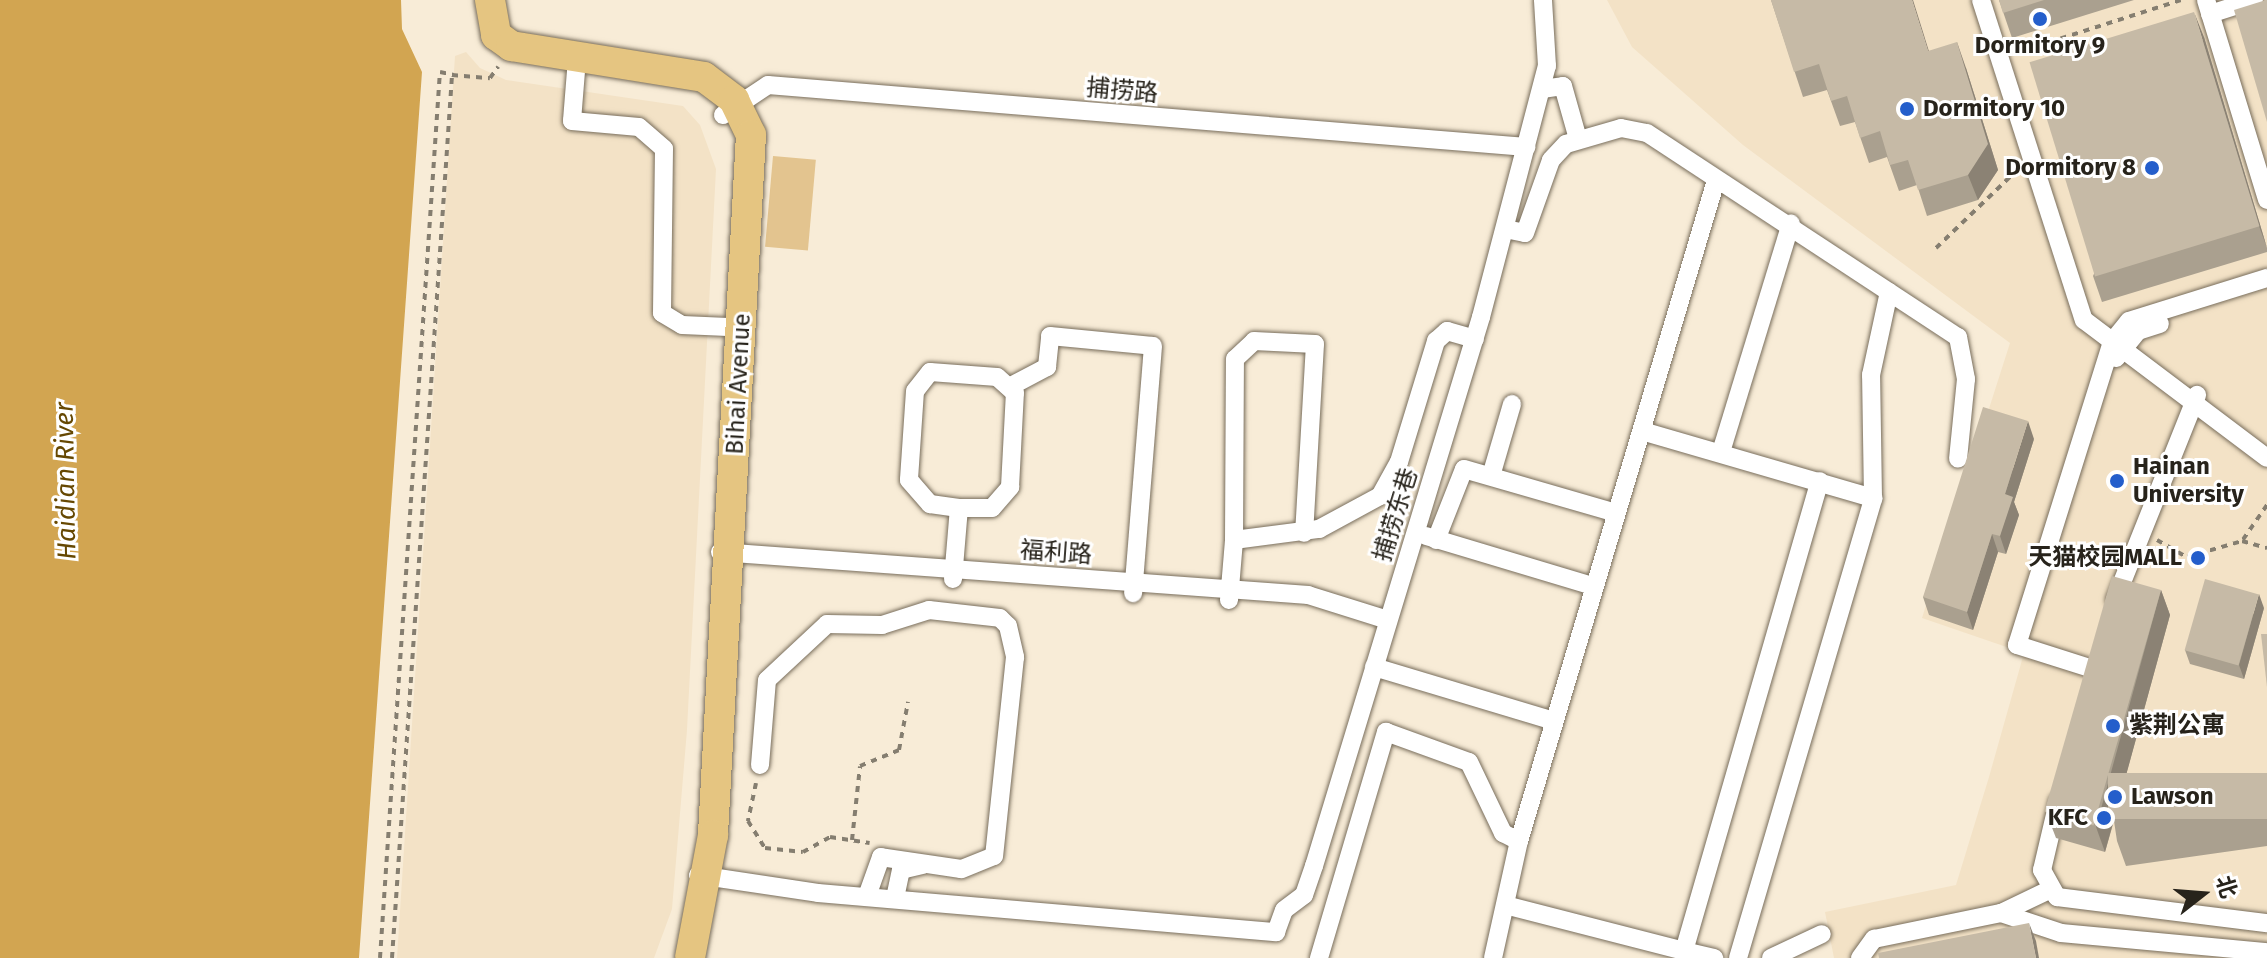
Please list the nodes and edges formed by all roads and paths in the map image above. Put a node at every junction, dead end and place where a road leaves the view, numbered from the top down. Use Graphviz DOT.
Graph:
graph roads {
  1 [pos="477,0"];
  2 [pos="490,0"];
  3 [pos="1543,0"];
  4 [pos="1981,0"];
  5 [pos="1993,0"];
  6 [pos="2181,0"];
  7 [pos="2254,0"];
  8 [pos="2208,7"];
  9 [pos="2005,56"];
  10 [pos="503,58"];
  11 [pos="576,71"];
  12 [pos="456,75"];
  13 [pos="2012,77"];
  14 [pos="1542,89"];
  15 [pos="730,110"];
  16 [pos="1578,139"];
  17 [pos="1526,147"];
  18 [pos="2032,156"];
  19 [pos="1716,180"];
  20 [pos="2267,200"];
  21 [pos="1791,223"];
  22 [pos="1505,229"];
  23 [pos="1936,248"];
  24 [pos="2267,278"];
  25 [pos="2267,290"];
  26 [pos="1889,292"];
  27 [pos="728,327"];
  28 [pos="1475,339"];
  29 [pos="2121,343"];
  30 [pos="1011,386"];
  31 [pos="2195,400"];
  32 [pos="1512,404"];
  33 [pos="1642,431"];
  34 [pos="2267,448"];
  35 [pos="1721,452"];
  36 [pos="2267,458"];
  37 [pos="1958,459"];
  38 [pos="1491,476"];
  39 [pos="1820,481"];
  40 [pos="1873,498"];
  41 [pos="2267,505"];
  42 [pos="959,508"];
  43 [pos="1616,513"];
  44 [pos="2146,531"];
  45 [pos="1304,533"];
  46 [pos="1415,533"];
  47 [pos="1234,540"];
  48 [pos="1436,540"];
  49 [pos="2242,541"];
  50 [pos="2267,548"];
  51 [pos="723,557"];
  52 [pos="953,574"];
  53 [pos="1593,586"];
  54 [pos="1134,588"];
  55 [pos="1230,595"];
  56 [pos="1387,625"];
  57 [pos="2108,625"];
  58 [pos="1374,667"];
  59 [pos="2096,670"];
  60 [pos="908,702"];
  61 [pos="1554,721"];
  62 [pos="1355,729"];
  63 [pos="1384,737"];
  64 [pos="760,765"];
  65 [pos="2063,786"];
  66 [pos="852,840"];
  67 [pos="1519,841"];
  68 [pos="879,858"];
  69 [pos="937,864"];
  70 [pos="702,876"];
  71 [pos="2049,890"];
  72 [pos="867,896"];
  73 [pos="895,898"];
  74 [pos="1509,906"];
  75 [pos="2001,913"];
  76 [pos="2267,923"];
  77 [pos="1822,934"];
  78 [pos="1684,951"];
  79 [pos="1791,953"];
  80 [pos="2267,956"];
  81 [pos="380,958"];
  82 [pos="392,958"];
  83 [pos="675,958"];
  84 [pos="690,958"];
  85 [pos="1319,958"];
  86 [pos="1493,958"];
  87 [pos="1714,958"];
  88 [pos="1738,958"];
  89 [pos="1771,958"];
  90 [pos="1860,958"];
  1 -- 10 [label="main road"];
  2 -- 15 [label="main road"];
  3 -- 14 [label="street, 捕捞东巷"];
  4 -- 9 [label="street"];
  5 -- 9 [label="street"];
  6 -- 9 [label="path"];
  7 -- 8 [label="street"];
  8 -- 20 [label="street"];
  9 -- 13 [label="street"];
  10 -- 11 [label="main road"];
  10 -- 12 [label="path"];
  11 -- 15 [label="main road"];
  11 -- 27 [label="street"];
  12 -- 81 [label="path"];
  12 -- 82 [label="path"];
  13 -- 18 [label="street"];
  13 -- 29 [label="street"];
  14 -- 16 [label="street"];
  14 -- 17 [label="street, 捕捞东巷"];
  15 -- 17 [label="street, 捕捞路"];
  15 -- 27 [label="main road, Bihai Avenue"];
  15 -- 51 [label="main road, Bihai Avenue"];
  16 -- 19 [label="street"];
  16 -- 22 [label="street"];
  17 -- 22 [label="street, 捕捞东巷"];
  18 -- 23 [label="path"];
  18 -- 29 [label="street"];
  19 -- 21 [label="street"];
  19 -- 33 [label="street"];
  21 -- 26 [label="street"];
  21 -- 35 [label="street"];
  22 -- 28 [label="street, 捕捞东巷"];
  24 -- 29 [label="street"];
  25 -- 29 [label="street"];
  26 -- 37 [label="street"];
  26 -- 40 [label="street"];
  27 -- 51 [label="main road, Bihai Avenue"];
  28 -- 45 [label="street"];
  28 -- 46 [label="street, 捕捞东巷"];
  29 -- 31 [label="street"];
  29 -- 59 [label="street"];
  30 -- 42 [label="street"];
  30 -- 42 [label="street"];
  30 -- 54 [label="street"];
  31 -- 34 [label="street"];
  31 -- 36 [label="street"];
  31 -- 44 [label="street"];
  32 -- 38 [label="street"];
  33 -- 35 [label="street"];
  33 -- 43 [label="street"];
  35 -- 39 [label="street"];
  38 -- 43 [label="street"];
  38 -- 48 [label="street"];
  39 -- 40 [label="street"];
  39 -- 78 [label="street"];
  40 -- 88 [label="street"];
  41 -- 49 [label="path"];
  42 -- 52 [label="street"];
  43 -- 53 [label="street"];
  44 -- 49 [label="path"];
  44 -- 57 [label="street"];
  45 -- 47 [label="street"];
  45 -- 47 [label="street"];
  46 -- 48 [label="street"];
  46 -- 56 [label="street, 捕捞东巷"];
  47 -- 55 [label="street"];
  48 -- 53 [label="street"];
  49 -- 50 [label="path"];
  51 -- 52 [label="street, 福利路"];
  51 -- 70 [label="main road, Bihai Avenue"];
  52 -- 54 [label="street, 福利路"];
  53 -- 61 [label="street"];
  54 -- 55 [label="street, 福利路"];
  55 -- 56 [label="street, 福利路"];
  56 -- 58 [label="street, 捕捞东巷"];
  58 -- 61 [label="street"];
  58 -- 62 [label="street, 捕捞东巷"];
  60 -- 66 [label="path"];
  61 -- 67 [label="street"];
  62 -- 63 [label="street"];
  62 -- 73 [label="street, 捕捞东巷"];
  63 -- 67 [label="street"];
  63 -- 85 [label="street"];
  64 -- 66 [label="path"];
  64 -- 69 [label="street"];
  65 -- 71 [label="street"];
  66 -- 68 [label="path"];
  67 -- 74 [label="street"];
  68 -- 69 [label="street"];
  68 -- 72 [label="street"];
  69 -- 73 [label="street"];
  70 -- 72 [label="street"];
  70 -- 83 [label="main road, Bihai Avenue"];
  70 -- 84 [label="main road, Bihai Avenue"];
  71 -- 75 [label="street"];
  71 -- 76 [label="street"];
  72 -- 73 [label="street"];
  74 -- 78 [label="street"];
  74 -- 86 [label="street"];
  75 -- 80 [label="street"];
  75 -- 90 [label="street"];
  77 -- 79 [label="street"];
  78 -- 87 [label="street"];
  79 -- 89 [label="street"];
}
